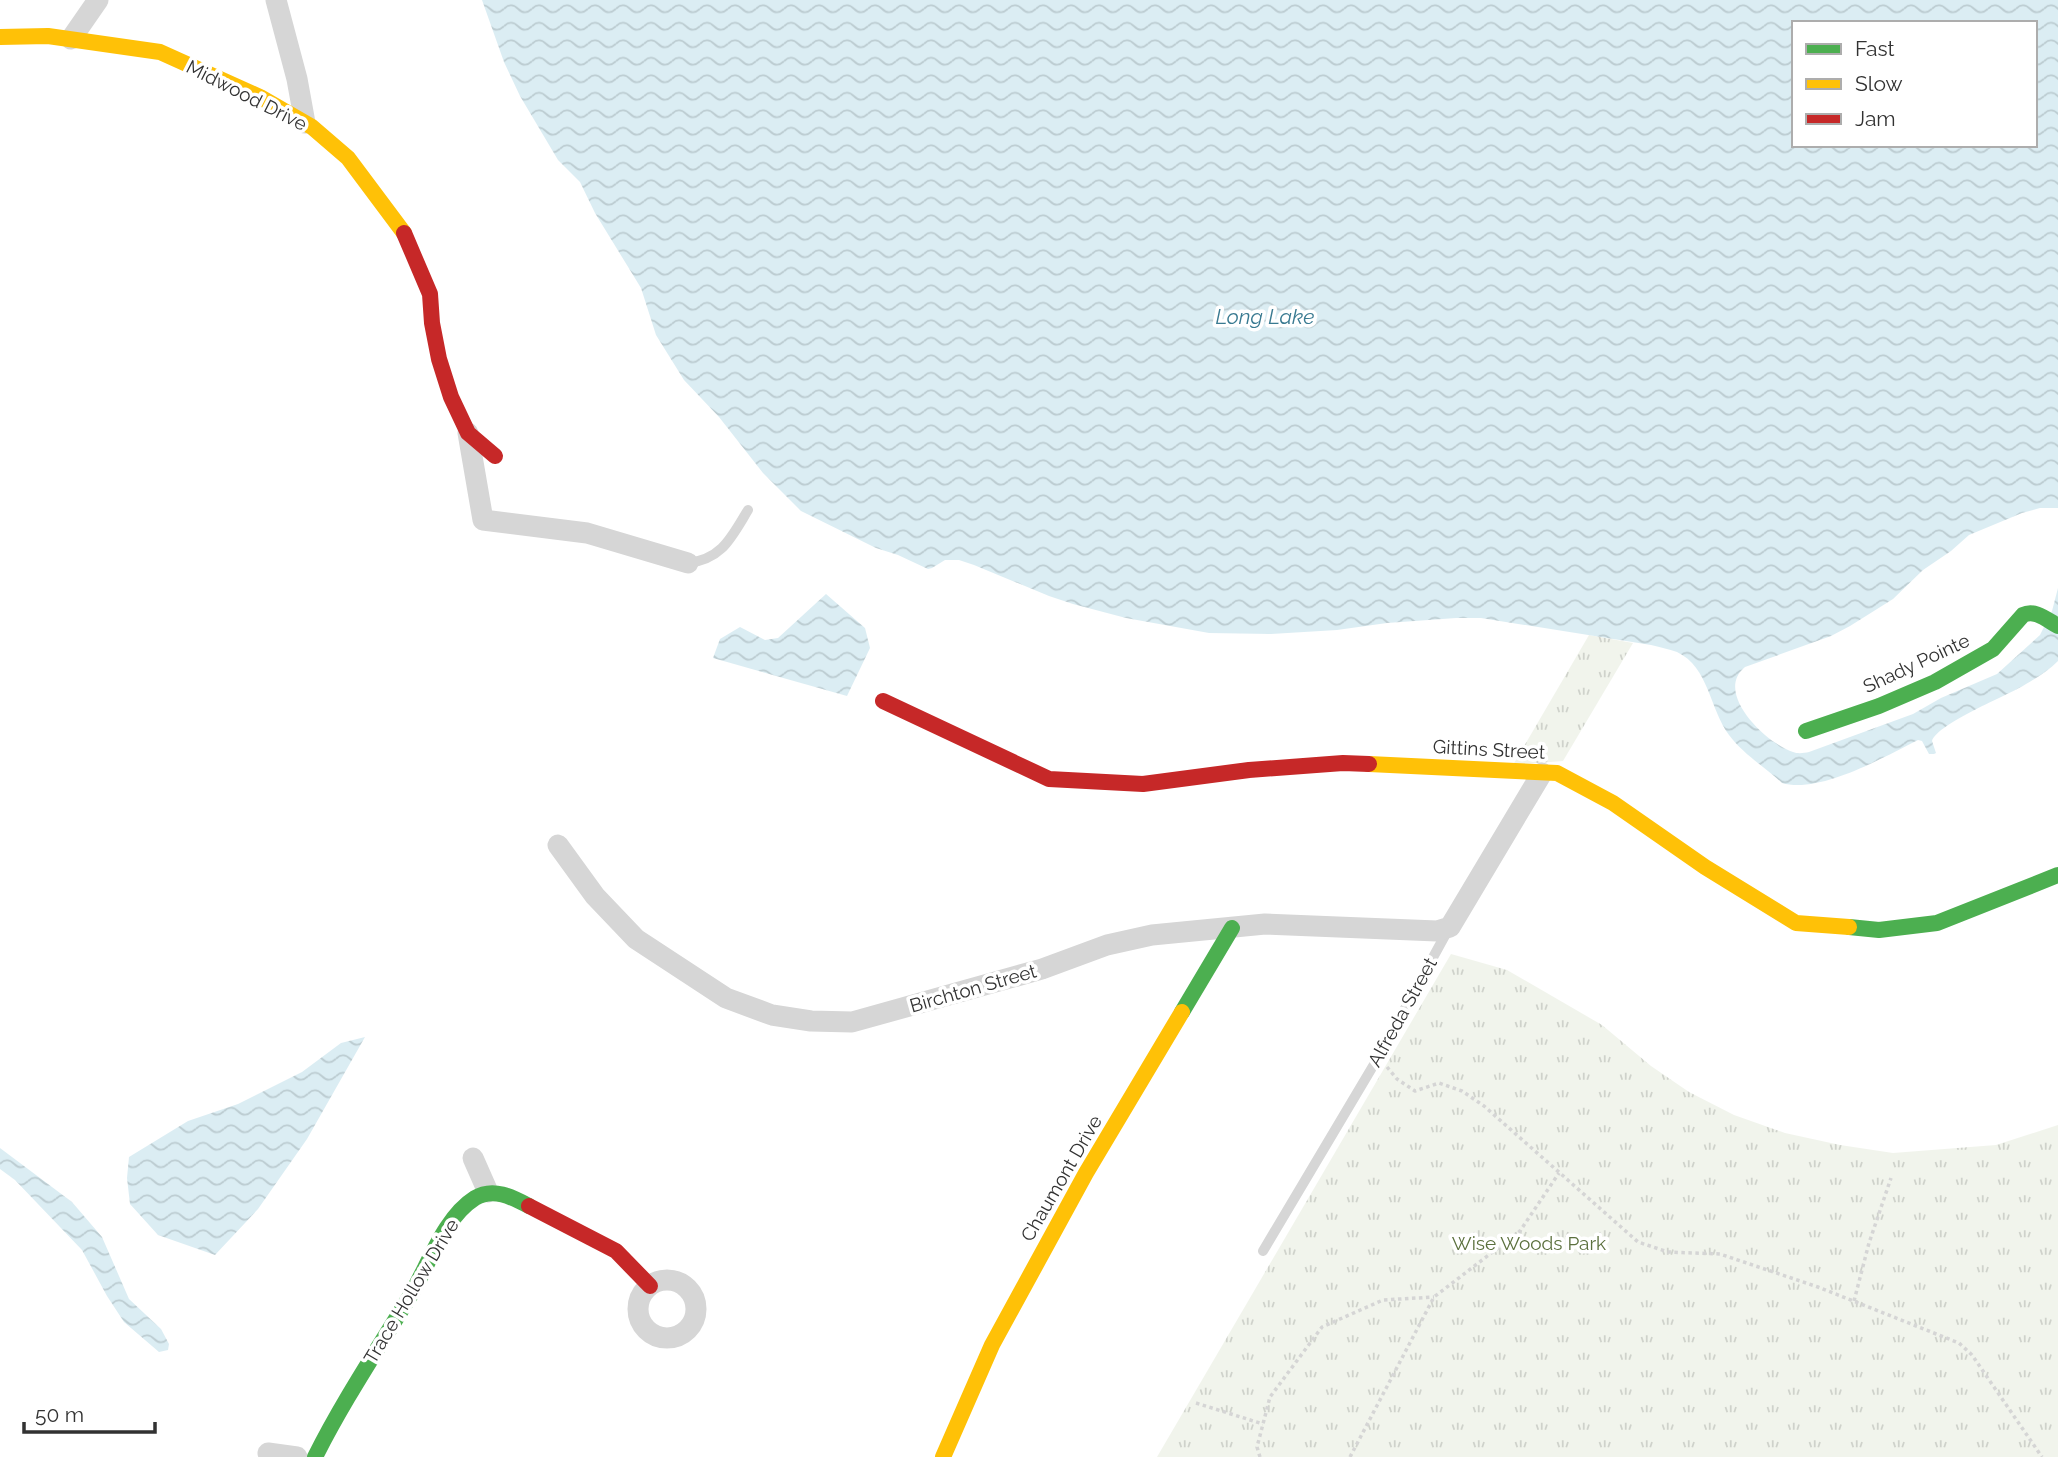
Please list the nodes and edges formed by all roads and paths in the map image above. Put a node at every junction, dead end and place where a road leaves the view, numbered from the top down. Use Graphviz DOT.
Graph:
graph roads {
  1 [pos="98,0"];
  2 [pos="276,0"];
  3 [pos="0,37"];
  4 [pos="71,39"];
  5 [pos="305,123"];
  6 [pos="468,433"];
  7 [pos="495,456"];
  8 [pos="748,510"];
  9 [pos="688,563"];
  10 [pos="2058,626"];
  11 [pos="883,701"];
  12 [pos="1806,731"];
  13 [pos="1542,773"];
  14 [pos="558,845"];
  15 [pos="2058,875"];
  16 [pos="1450,927"];
  17 [pos="1232,928"];
  18 [pos="1379,1056"];
  19 [pos="473,1158"];
  20 [pos="1559,1173"];
  21 [pos="1891,1178"];
  22 [pos="488,1192"];
  23 [pos="1263,1251"];
  24 [pos="650,1286"];
  25 [pos="1434,1297"];
  26 [pos="1854,1301"];
  27 [pos="1196,1403"];
  28 [pos="1263,1424"];
  29 [pos="268,1453"];
  30 [pos="297,1457"];
  31 [pos="315,1457"];
  32 [pos="943,1457"];
  33 [pos="1260,1457"];
  34 [pos="1350,1457"];
  35 [pos="2042,1457"];
  1 -- 4 [label="street"];
  2 -- 5 [label="street"];
  3 -- 4 [label="street, Midwood Drive"];
  4 -- 5 [label="street, Midwood Drive"];
  5 -- 6 [label="street, Midwood Drive"];
  6 -- 7 [label="street, Midwood Drive"];
  6 -- 9 [label="street, Midwood Drive"];
  8 -- 9 [label="lane"];
  10 -- 12 [label="street, Shady Pointe"];
  11 -- 13 [label="street, Gittins Street"];
  13 -- 15 [label="street, Gittins Street"];
  13 -- 16 [label="street, Alfreda Street"];
  14 -- 17 [label="street, Birchton Street"];
  16 -- 17 [label="street, Birchton Street"];
  16 -- 18 [label="lane, Alfreda Street"];
  17 -- 32 [label="street, Chaumont Drive"];
  18 -- 20 [label="path"];
  18 -- 23 [label="lane, Alfreda Street"];
  19 -- 22 [label="street"];
  20 -- 25 [label="path"];
  20 -- 26 [label="path"];
  21 -- 26 [label="path"];
  22 -- 24 [label="street"];
  22 -- 31 [label="street, Trace Hollow Drive"];
  25 -- 28 [label="path"];
  25 -- 34 [label="path"];
  26 -- 35 [label="path"];
  27 -- 28 [label="path"];
  28 -- 33 [label="path"];
  29 -- 30 [label="street"];
}
